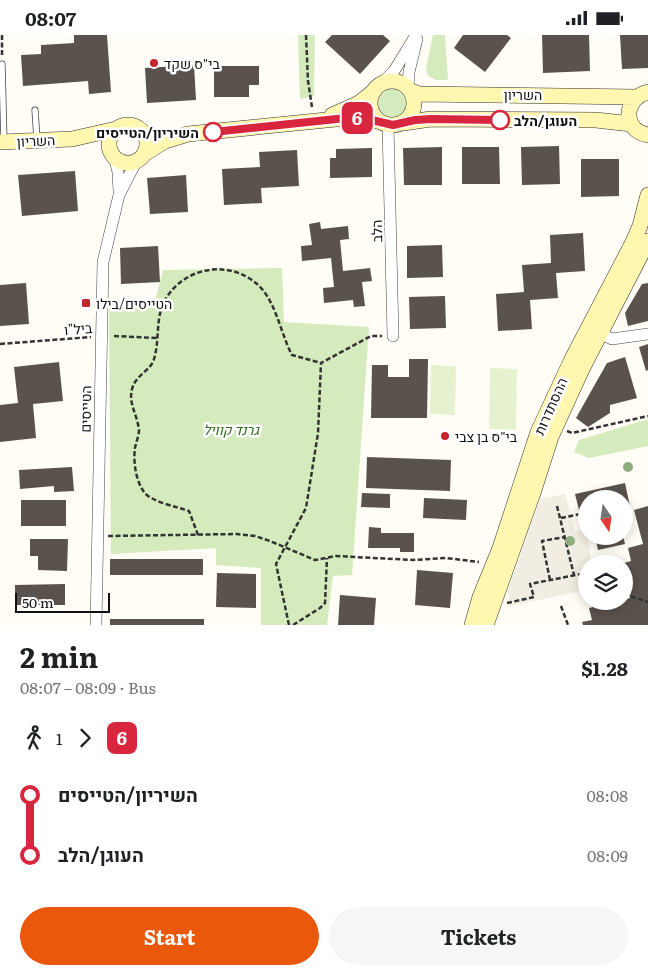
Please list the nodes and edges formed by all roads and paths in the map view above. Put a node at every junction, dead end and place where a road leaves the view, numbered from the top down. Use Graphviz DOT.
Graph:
graph roads {
  1 [pos="2,35"];
  2 [pos="306,35"];
  3 [pos="417,35"];
  4 [pos="2,64"];
  5 [pos="377,88"];
  6 [pos="409,90"];
  7 [pos="642,94"];
  8 [pos="35,110"];
  9 [pos="316,121"];
  10 [pos="391,123"];
  11 [pos="631,124"];
  12 [pos="116,129"];
  13 [pos="140,129"];
  14 [pos="188,134"];
  15 [pos="647,138"];
  16 [pos="72,139"];
  17 [pos="37,141"];
  18 [pos="2,142"];
  19 [pos="112,153"];
  20 [pos="141,157"];
  21 [pos="119,195"];
  22 [pos="648,195"];
  23 [pos="648,241"];
  24 [pos="594,331"];
  25 [pos="648,334"];
  26 [pos="101,336"];
  27 [pos="393,336"];
  28 [pos="157,338"];
  29 [pos="0,344"];
  30 [pos="321,363"];
  31 [pos="648,415"];
  32 [pos="555,426"];
  33 [pos="558,506"];
  34 [pos="578,514"];
  35 [pos="561,518"];
  36 [pos="198,535"];
  37 [pos="98,536"];
  38 [pos="565,537"];
  39 [pos="284,548"];
  40 [pos="327,558"];
  41 [pos="493,563"];
  42 [pos="578,574"];
  43 [pos="575,575"];
  44 [pos="550,580"];
  45 [pos="633,597"];
  46 [pos="648,602"];
  47 [pos="492,606"];
  48 [pos="561,606"];
  49 [pos="96,625"];
  50 [pos="291,625"];
  51 [pos="472,625"];
  52 [pos="486,625"];
  53 [pos="568,625"];
  1 -- 4 [label="path"];
  2 -- 9 [label="path"];
  3 -- 5 [label="street"];
  3 -- 6 [label="street"];
  4 -- 18 [label="lane"];
  5 -- 6 [label="street"];
  5 -- 9 [label="street, השריון"];
  5 -- 10 [label="street"];
  6 -- 7 [label="street, השריון"];
  6 -- 10 [label="street"];
  7 -- 11 [label="street"];
  8 -- 17 [label="lane"];
  9 -- 10 [label="street, השריון"];
  9 -- 14 [label="street, השריון"];
  10 -- 11 [label="street, השריון"];
  10 -- 27 [label="street, הלב"];
  11 -- 15 [label="street"];
  12 -- 13 [label="street"];
  12 -- 16 [label="street, השריון"];
  12 -- 19 [label="street"];
  13 -- 14 [label="street, השריון"];
  13 -- 20 [label="street"];
  14 -- 20 [label="street, השריון"];
  16 -- 17 [label="street, השריון"];
  16 -- 19 [label="street, השריון"];
  17 -- 18 [label="street, השריון"];
  19 -- 20 [label="street"];
  19 -- 21 [label="street, הטייסים"];
  20 -- 21 [label="street, הטייסים"];
  21 -- 26 [label="street, הטייסים"];
  22 -- 24 [label="street, ההסתדרות"];
  23 -- 24 [label="street, ההסתדרות"];
  24 -- 25 [label="street"];
  24 -- 32 [label="street, ההסתדרות"];
  24 -- 41 [label="street, ההסתדרות"];
  26 -- 28 [label="path, ביל\"ו"];
  26 -- 29 [label="path, ביל\"ו"];
  26 -- 37 [label="street, הטייסים"];
  27 -- 30 [label="path"];
  28 -- 30 [label="path"];
  28 -- 36 [label="path"];
  30 -- 39 [label="path"];
  31 -- 32 [label="path"];
  32 -- 47 [label="street, ההסתדרות"];
  33 -- 35 [label="path"];
  34 -- 35 [label="path"];
  35 -- 38 [label="path"];
  36 -- 37 [label="path"];
  36 -- 39 [label="path"];
  37 -- 49 [label="street, הטייסים"];
  38 -- 43 [label="path"];
  38 -- 44 [label="path"];
  39 -- 40 [label="path"];
  39 -- 50 [label="path"];
  40 -- 41 [label="path"];
  40 -- 50 [label="path"];
  41 -- 51 [label="street, ההסתדרות"];
  42 -- 43 [label="path"];
  43 -- 44 [label="path"];
  44 -- 47 [label="path"];
  45 -- 46 [label="path"];
  47 -- 52 [label="street, ההסתדרות"];
  48 -- 53 [label="path"];
}
